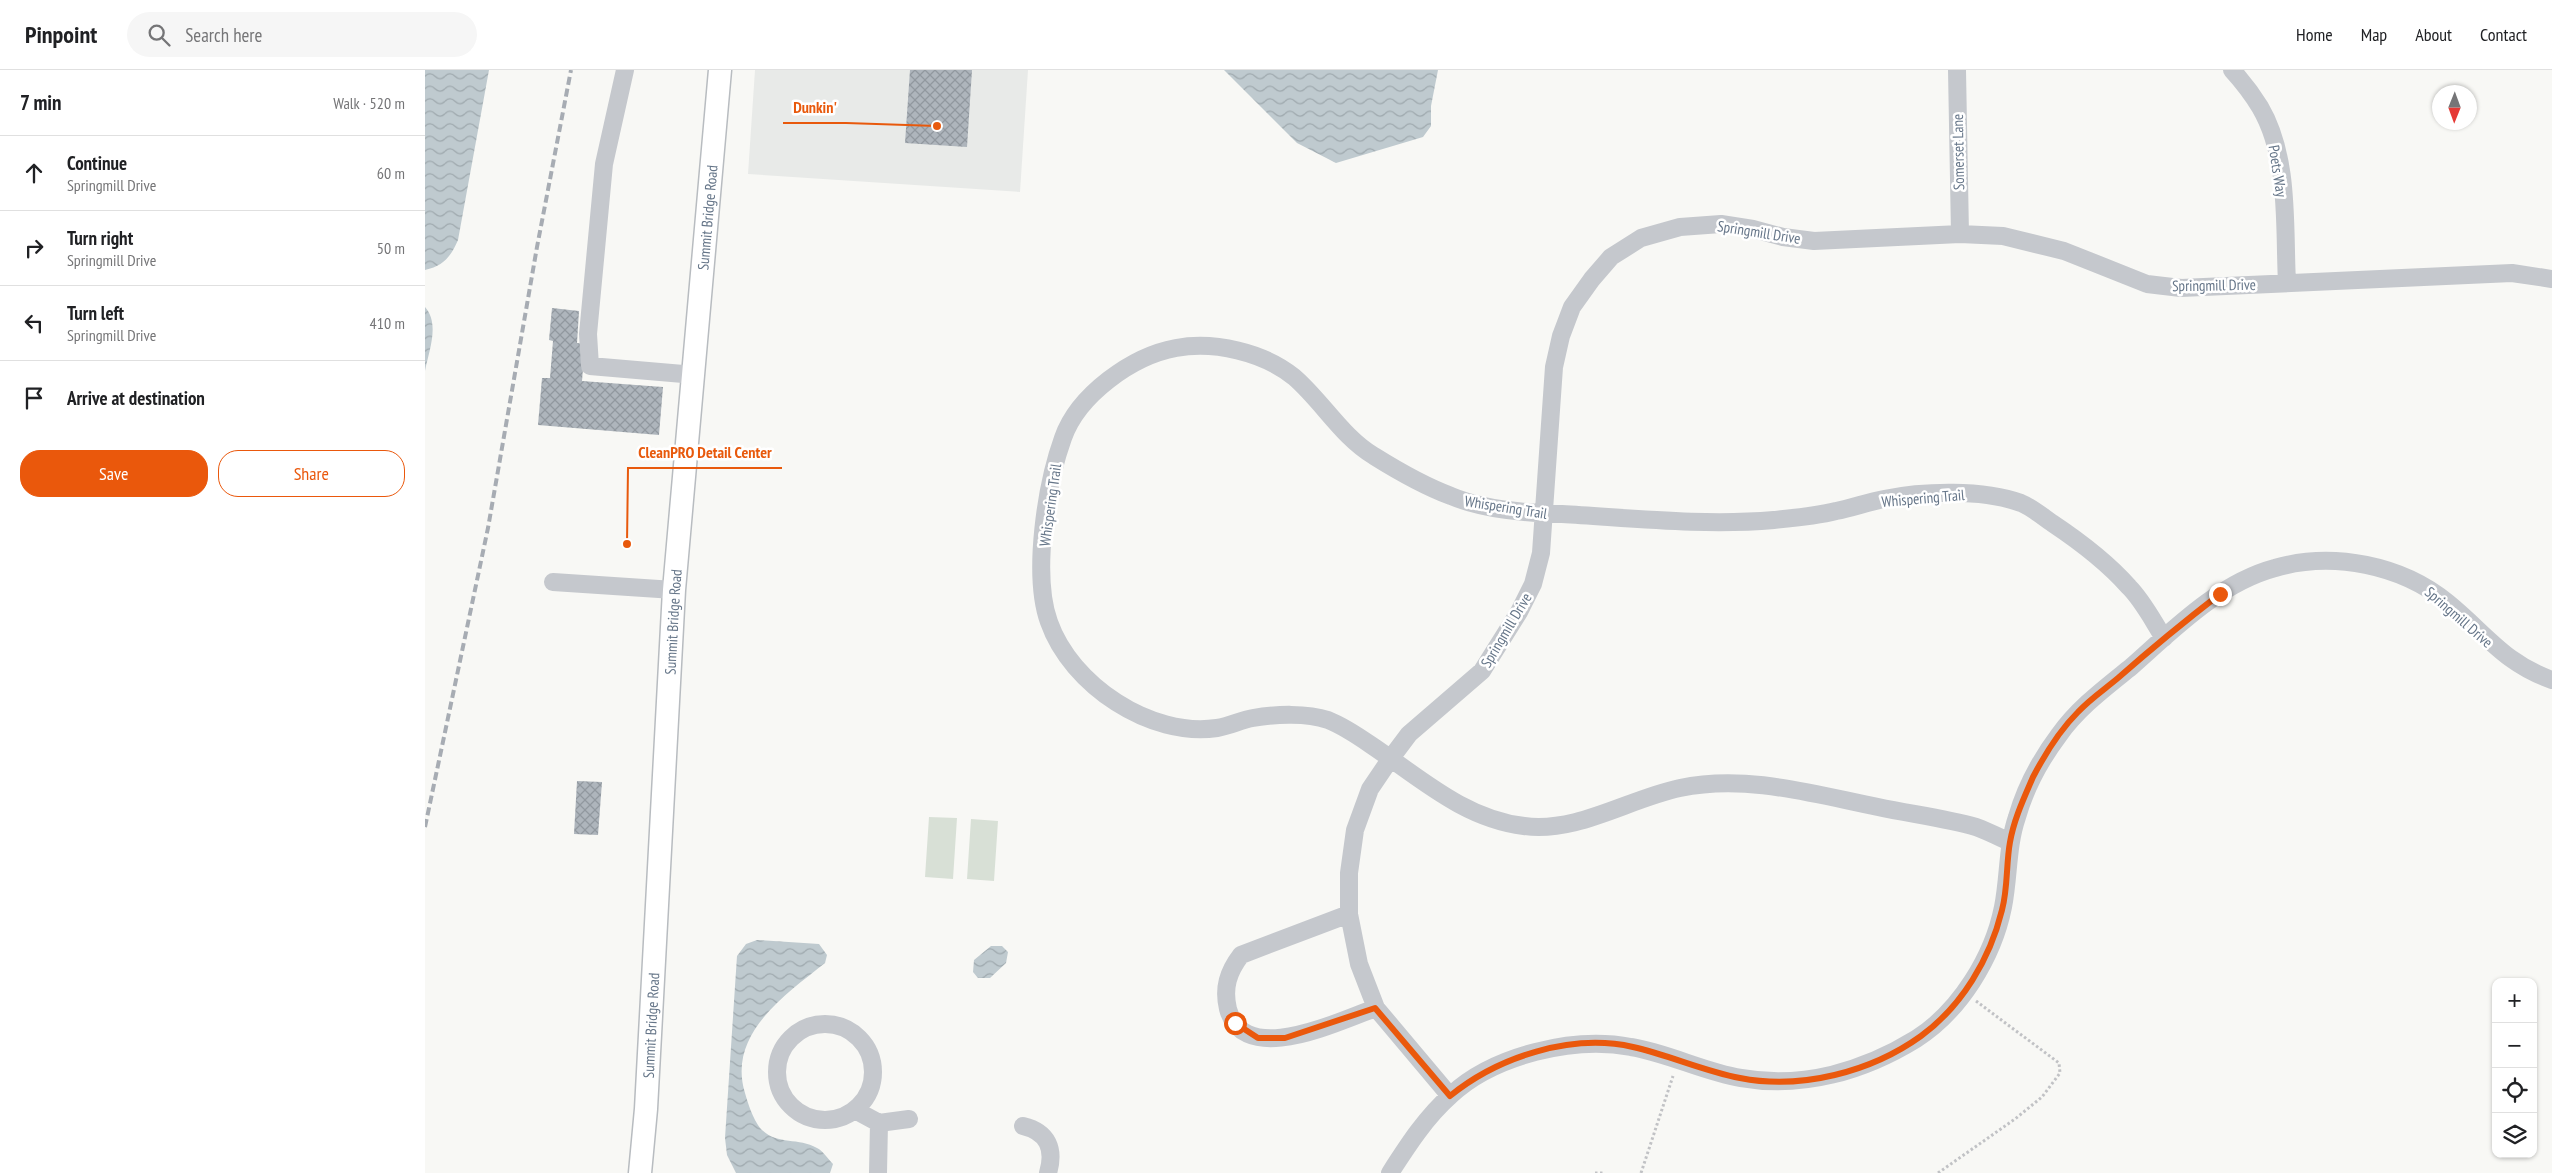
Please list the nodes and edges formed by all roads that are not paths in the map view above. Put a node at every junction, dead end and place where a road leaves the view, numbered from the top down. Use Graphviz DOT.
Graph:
graph roads {
  1 [pos="625,70"];
  2 [pos="720,70"];
  3 [pos="1957,70"];
  4 [pos="2232,70"];
  5 [pos="1960,234"];
  6 [pos="2552,278"];
  7 [pos="2287,283"];
  8 [pos="695,374"];
  9 [pos="1543,514"];
  10 [pos="553,582"];
  11 [pos="674,590"];
  12 [pos="2164,638"];
  13 [pos="2552,680"];
  14 [pos="1391,758"];
  15 [pos="2010,842"];
  16 [pos="1349,914"];
  17 [pos="1375,1008"];
  18 [pos="1450,1096"];
  19 [pos="855,1110"];
  20 [pos="909,1119"];
  21 [pos="879,1123"];
  22 [pos="1023,1126"];
  23 [pos="640,1173"];
  24 [pos="878,1173"];
  25 [pos="1048,1173"];
  26 [pos="1390,1173"];
  1 -- 8 [label="street"];
  2 -- 8 [label="main road, Summit Bridge Road"];
  3 -- 5 [label="street, Somerset Lane"];
  4 -- 7 [label="street, Poets Way"];
  5 -- 7 [label="street, Springmill Drive"];
  5 -- 9 [label="street, Springmill Drive"];
  6 -- 7 [label="street, Springmill Drive"];
  8 -- 11 [label="main road, Summit Bridge Road"];
  9 -- 12 [label="street, Whispering Trail"];
  9 -- 14 [label="street, Springmill Drive"];
  9 -- 14 [label="street, Whispering Trail"];
  10 -- 11 [label="street"];
  11 -- 23 [label="main road, Summit Bridge Road"];
  12 -- 13 [label="street, Springmill Drive"];
  12 -- 15 [label="street, Springmill Drive"];
  14 -- 15 [label="street, Whispering Trail"];
  14 -- 16 [label="street, Springmill Drive"];
  15 -- 18 [label="street, Springmill Drive"];
  16 -- 17 [label="street, Springmill Drive"];
  16 -- 17 [label="street"];
  17 -- 18 [label="street, Springmill Drive"];
  18 -- 26 [label="street, Springmill Drive"];
  19 -- 19 [label="street"];
  19 -- 21 [label="street"];
  20 -- 21 [label="street"];
  21 -- 24 [label="street"];
  22 -- 25 [label="street"];
}
